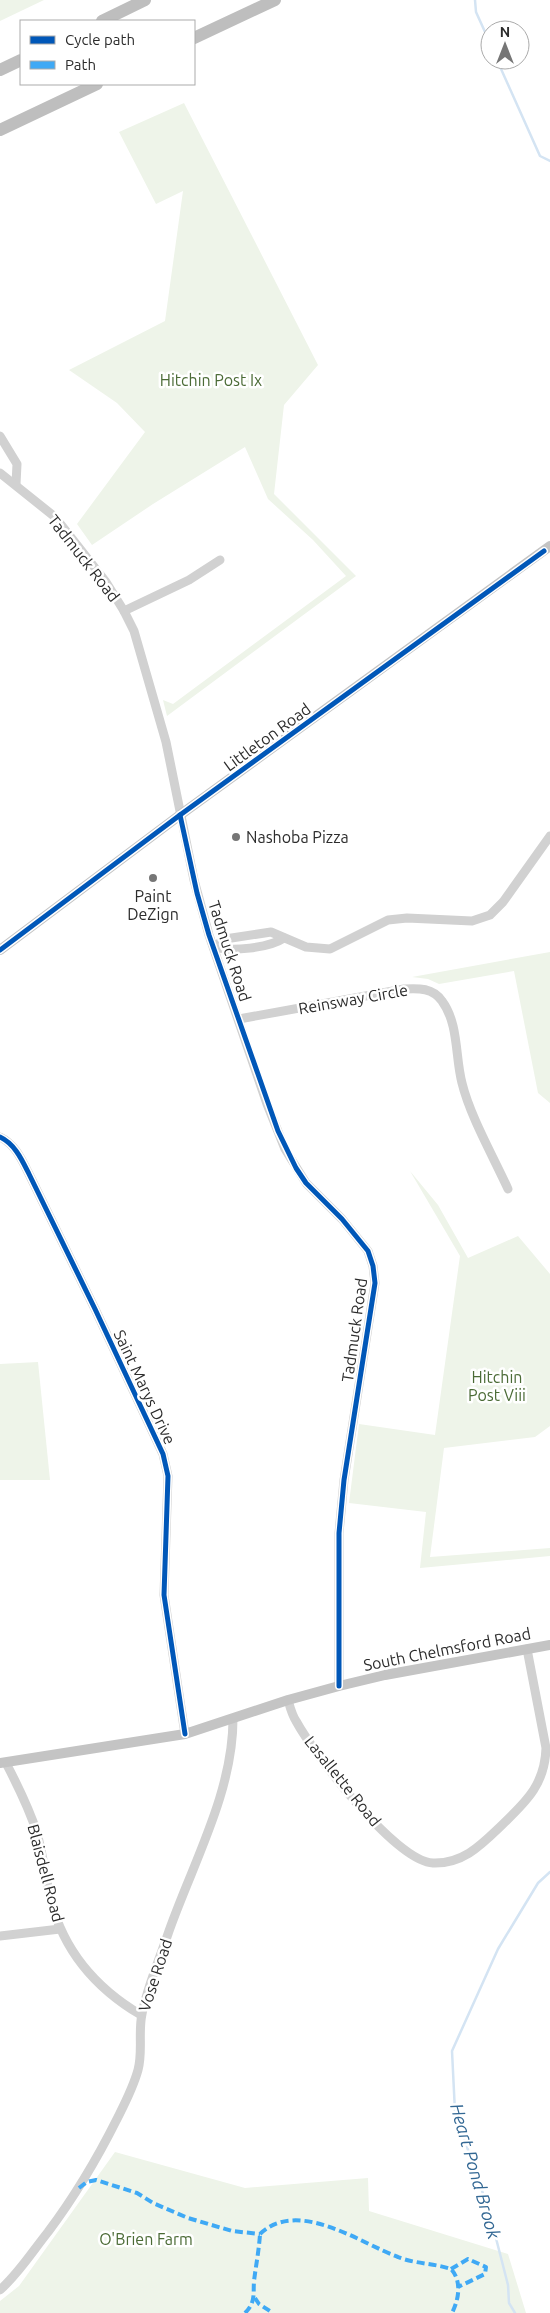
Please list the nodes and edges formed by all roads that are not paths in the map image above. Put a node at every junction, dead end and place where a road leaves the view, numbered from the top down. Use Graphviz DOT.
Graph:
graph roads {
  1 [pos="145,0"];
  2 [pos="275,0"];
  3 [pos="104,20"];
  4 [pos="195,38"];
  5 [pos="20,60"];
  6 [pos="0,70"];
  7 [pos="95,85"];
  8 [pos="0,130"];
  9 [pos="0,436"];
  10 [pos="0,473"];
  11 [pos="16,484"];
  12 [pos="550,546"];
  13 [pos="220,560"];
  14 [pos="124,611"];
  15 [pos="180,815"];
  16 [pos="550,836"];
  17 [pos="214,947"];
  18 [pos="0,950"];
  19 [pos="239,1019"];
  20 [pos="0,1137"];
  21 [pos="508,1189"];
  22 [pos="550,1645"];
  23 [pos="527,1649"];
  24 [pos="339,1686"];
  25 [pos="288,1700"];
  26 [pos="233,1719"];
  27 [pos="185,1734"];
  28 [pos="3,1763"];
  29 [pos="60,1929"];
  30 [pos="0,1936"];
  31 [pos="142,2015"];
  32 [pos="0,2290"];
  1 -- 3 [label="highway"];
  2 -- 4 [label="highway"];
  5 -- 6 [label="highway"];
  7 -- 8 [label="highway"];
  9 -- 11 [label="street"];
  10 -- 11 [label="street, Tadmuck Road"];
  11 -- 14 [label="street, Tadmuck Road"];
  12 -- 15 [label="main road, Littleton Road"];
  13 -- 14 [label="street"];
  14 -- 15 [label="street, Tadmuck Road"];
  15 -- 17 [label="street, Tadmuck Road"];
  15 -- 18 [label="main road, Littleton Road"];
  16 -- 17 [label="street"];
  17 -- 19 [label="street, Tadmuck Road"];
  19 -- 21 [label="street, Reinsway Circle"];
  19 -- 24 [label="street, Tadmuck Road"];
  20 -- 27 [label="street, Saint Marys Drive"];
  22 -- 23 [label="main road, South Chelmsford Road"];
  23 -- 24 [label="main road, South Chelmsford Road"];
  23 -- 25 [label="street, Lasallette Road"];
  24 -- 25 [label="main road, South Chelmsford Road"];
  25 -- 26 [label="main road, South Chelmsford Road"];
  26 -- 27 [label="main road, South Chelmsford Road"];
  26 -- 31 [label="street, Vose Road"];
  27 -- 28 [label="main road, South Chelmsford Road"];
  28 -- 29 [label="street, Blaisdell Road"];
  29 -- 30 [label="street"];
  29 -- 31 [label="street, Blaisdell Road"];
  31 -- 32 [label="street, Vose Road"];
}
